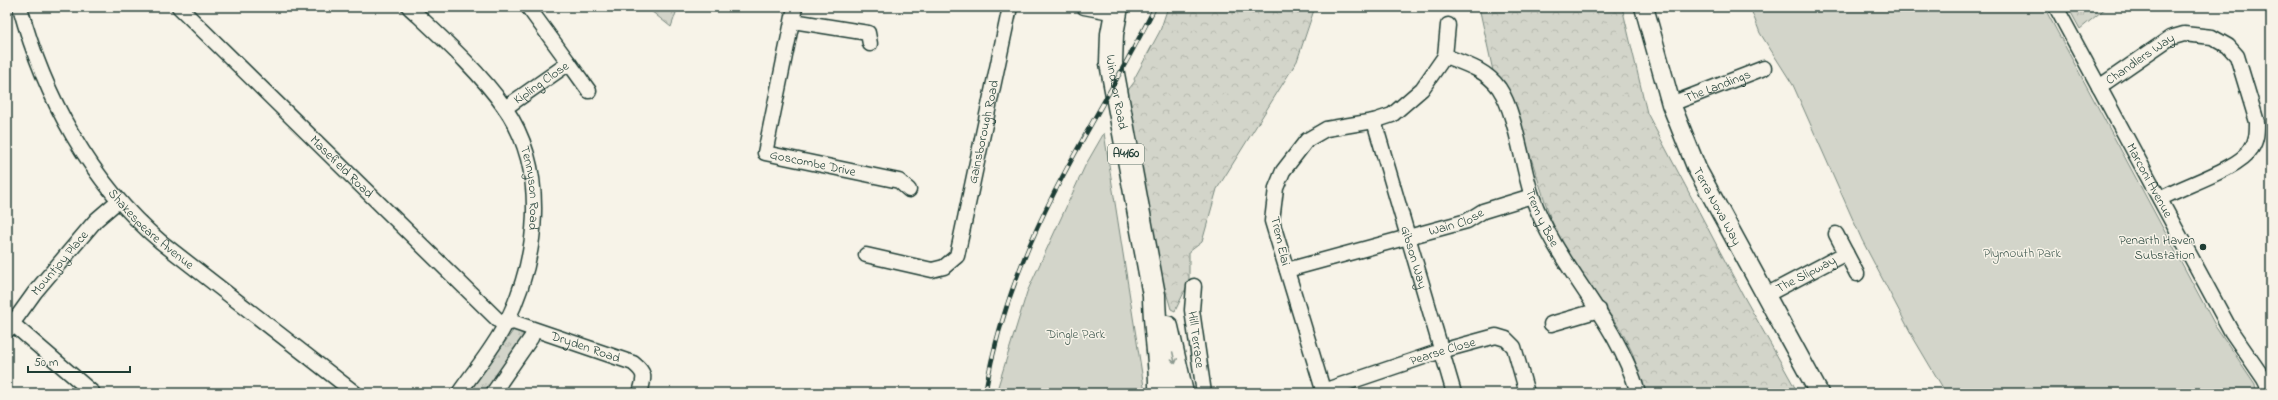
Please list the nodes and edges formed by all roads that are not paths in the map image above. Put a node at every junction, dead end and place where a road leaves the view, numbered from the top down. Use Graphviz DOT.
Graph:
graph roads {
  1 [pos="20,7"];
  2 [pos="179,7"];
  3 [pos="409,7"];
  4 [pos="528,7"];
  5 [pos="1010,7"];
  6 [pos="1084,7"];
  7 [pos="1644,7"];
  8 [pos="2056,7"];
  9 [pos="1116,10"];
  10 [pos="794,14"];
  11 [pos="1448,25"];
  12 [pos="870,44"];
  13 [pos="1445,56"];
  14 [pos="569,63"];
  15 [pos="1764,68"];
  16 [pos="2099,87"];
  17 [pos="589,91"];
  18 [pos="1671,104"];
  19 [pos="505,108"];
  20 [pos="1374,121"];
  21 [pos="909,190"];
  22 [pos="1532,196"];
  23 [pos="2160,199"];
  24 [pos="118,201"];
  25 [pos="1836,234"];
  26 [pos="1408,238"];
  27 [pos="1846,253"];
  28 [pos="866,255"];
  29 [pos="1286,270"];
  30 [pos="1857,274"];
  31 [pos="1194,286"];
  32 [pos="1154,295"];
  33 [pos="1766,295"];
  34 [pos="1599,310"];
  35 [pos="506,324"];
  36 [pos="1550,324"];
  37 [pos="8,325"];
  38 [pos="534,331"];
  39 [pos="1441,351"];
  40 [pos="1323,392"];
  41 [pos="93,393"];
  42 [pos="355,393"];
  43 [pos="459,393"];
  44 [pos="493,393"];
  45 [pos="640,393"];
  46 [pos="1160,393"];
  47 [pos="1182,393"];
  48 [pos="1204,393"];
  49 [pos="1454,393"];
  50 [pos="1527,393"];
  51 [pos="1638,393"];
  52 [pos="1819,393"];
  53 [pos="2271,393"];
  1 -- 24 [label="street, Shakespeare Avenue"];
  2 -- 35 [label="street, Masefield Road"];
  3 -- 19 [label="street, Tennyson Road"];
  4 -- 14 [label="street"];
  5 -- 28 [label="street, Gainsborough Road"];
  6 -- 9 [label="street"];
  7 -- 18 [label="street, Terra Nova Way"];
  8 -- 16 [label="street, Marconi Avenue"];
  9 -- 32 [label="main road, Windsor Road / A4160"];
  10 -- 12 [label="street"];
  10 -- 21 [label="street, Goscombe Drive"];
  11 -- 13 [label="street"];
  13 -- 20 [label="street"];
  13 -- 22 [label="street, Trem y Bae"];
  14 -- 17 [label="street, Kipling Close"];
  14 -- 19 [label="street, Kipling Close"];
  15 -- 18 [label="street, The Landings"];
  16 -- 23 [label="street, Marconi Avenue"];
  16 -- 23 [label="street, Chandlers Way"];
  18 -- 33 [label="street, Terra Nova Way"];
  19 -- 35 [label="street, Tennyson Road"];
  20 -- 26 [label="street, Gibson Way"];
  20 -- 29 [label="street, Trem Elai"];
  22 -- 26 [label="street, Wain Close"];
  22 -- 34 [label="street, Trem y Bae"];
  23 -- 53 [label="street, Marconi Avenue"];
  24 -- 37 [label="street, Mountjoy Place"];
  24 -- 42 [label="street, Shakespeare Avenue"];
  25 -- 27 [label="street, The Slipway"];
  26 -- 29 [label="street, Wain Close"];
  26 -- 39 [label="street, Gibson Way"];
  27 -- 30 [label="street, The Slipway"];
  27 -- 33 [label="street, The Slipway"];
  29 -- 40 [label="street, Trem Elai"];
  31 -- 48 [label="street, Hill Terrace"];
  32 -- 46 [label="main road, Windsor Road / A4160"];
  32 -- 47 [label="main road, Windsor Road / A4160, one-way"];
  33 -- 52 [label="street, Terra Nova Way"];
  34 -- 36 [label="street"];
  34 -- 51 [label="street, Trem y Bae"];
  35 -- 38 [label="street, Dryden Road"];
  35 -- 43 [label="street, Tennyson Road"];
  37 -- 41 [label="street"];
  38 -- 44 [label="street"];
  38 -- 45 [label="street, Dryden Road"];
  39 -- 40 [label="street, Pearse Close"];
  39 -- 49 [label="street, Gibson Way"];
  39 -- 50 [label="street, Pearse Close"];
}
